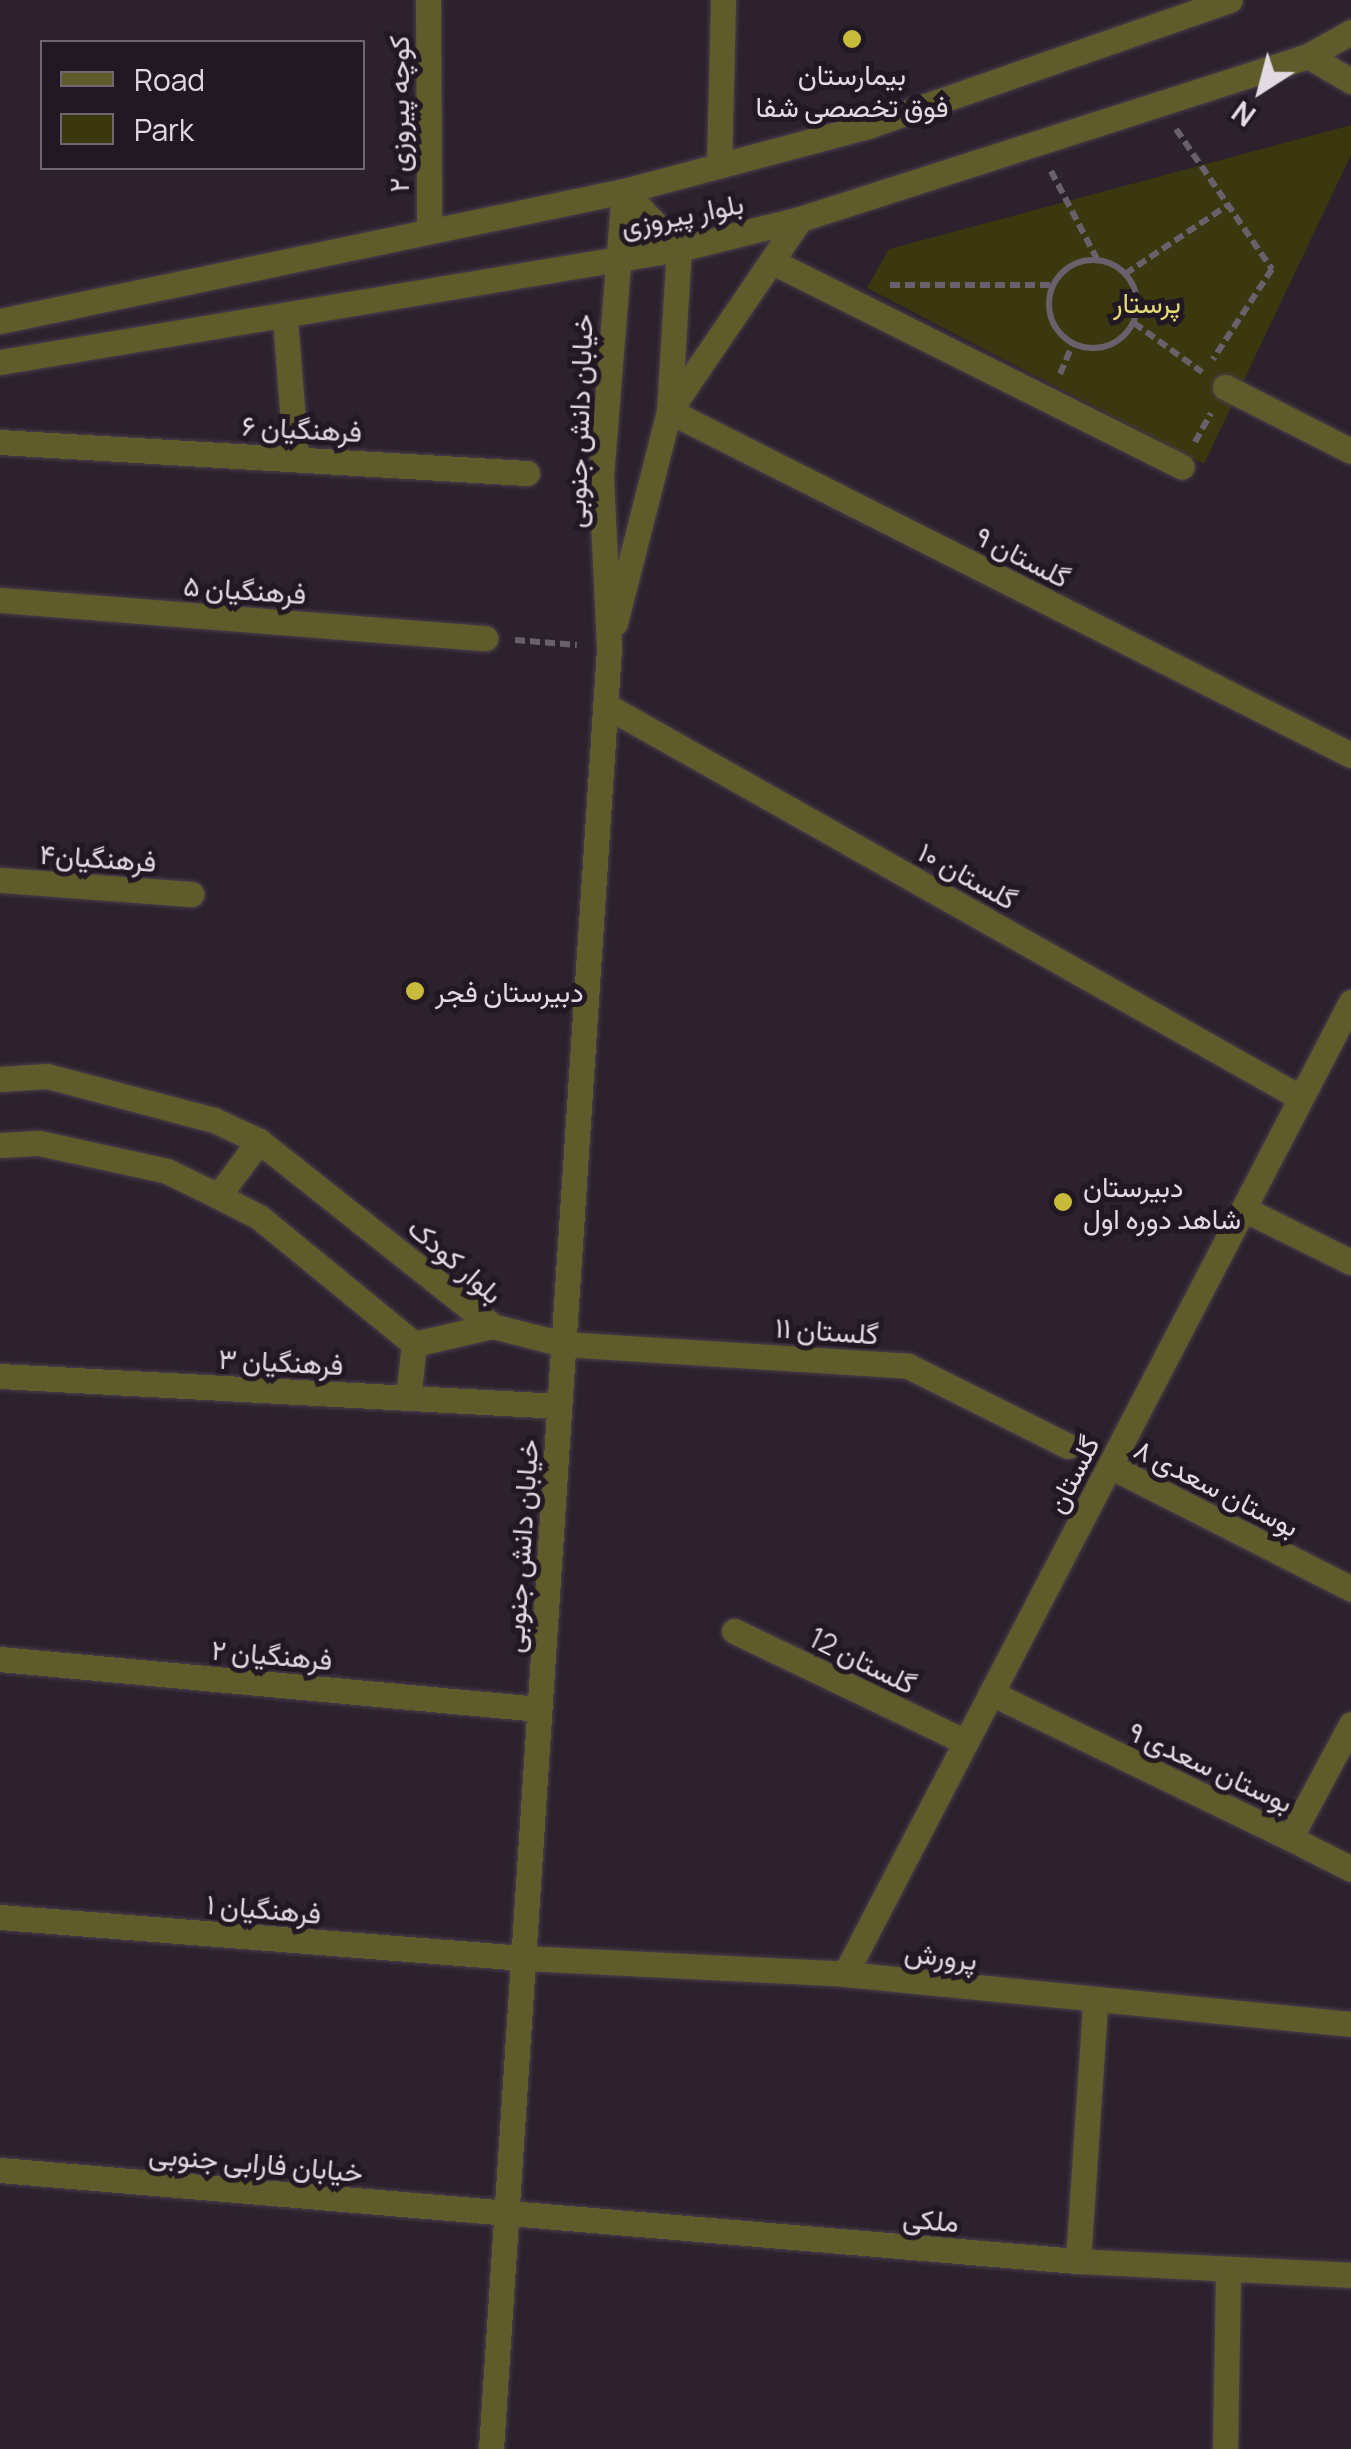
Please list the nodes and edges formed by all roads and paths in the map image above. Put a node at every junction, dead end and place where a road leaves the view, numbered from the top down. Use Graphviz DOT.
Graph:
graph roads {
  1 [pos="428,0"];
  2 [pos="722,0"];
  3 [pos="1230,0"];
  4 [pos="1351,32"];
  5 [pos="1308,56"];
  6 [pos="1351,81"];
  7 [pos="1156,100"];
  8 [pos="1034,139"];
  9 [pos="719,166"];
  10 [pos="624,191"];
  11 [pos="1228,206"];
  12 [pos="800,219"];
  13 [pos="429,228"];
  14 [pos="679,249"];
  15 [pos="616,258"];
  16 [pos="1097,259"];
  17 [pos="773,262"];
  18 [pos="1125,274"];
  19 [pos="878,285"];
  20 [pos="1054,285"];
  21 [pos="285,318"];
  22 [pos="0,320"];
  23 [pos="1134,324"];
  24 [pos="0,362"];
  25 [pos="1215,380"];
  26 [pos="669,411"];
  27 [pos="0,442"];
  28 [pos="1351,451"];
  29 [pos="296,458"];
  30 [pos="1182,467"];
  31 [pos="526,473"];
  32 [pos="0,600"];
  33 [pos="486,638"];
  34 [pos="609,647"];
  35 [pos="605,704"];
  36 [pos="1351,755"];
  37 [pos="0,880"];
  38 [pos="192,894"];
  39 [pos="1351,1002"];
  40 [pos="0,1079"];
  41 [pos="1302,1098"];
  42 [pos="259,1140"];
  43 [pos="0,1145"];
  44 [pos="218,1196"];
  45 [pos="1244,1209"];
  46 [pos="1351,1262"];
  47 [pos="492,1326"];
  48 [pos="414,1344"];
  49 [pos="563,1344"];
  50 [pos="0,1376"];
  51 [pos="408,1398"];
  52 [pos="560,1406"];
  53 [pos="1068,1446"];
  54 [pos="1110,1466"];
  55 [pos="1351,1589"];
  56 [pos="734,1631"];
  57 [pos="0,1659"];
  58 [pos="992,1694"];
  59 [pos="539,1709"];
  60 [pos="1351,1724"];
  61 [pos="966,1742"];
  62 [pos="1290,1838"];
  63 [pos="1351,1869"];
  64 [pos="0,1917"];
  65 [pos="523,1958"];
  66 [pos="845,1974"];
  67 [pos="1095,2003"];
  68 [pos="1351,2024"];
  69 [pos="0,2170"];
  70 [pos="506,2214"];
  71 [pos="1078,2261"];
  72 [pos="1228,2272"];
  73 [pos="1351,2276"];
  74 [pos="491,2449"];
  75 [pos="1225,2449"];
  1 -- 13 [label="street, کوچه پیروزی ۲"];
  2 -- 9 [label="street"];
  3 -- 9 [label="street, بلوار پیروزی"];
  4 -- 5 [label="street, بلوار پیروزی"];
  5 -- 6 [label="street"];
  5 -- 7 [label="street, بلوار پیروزی"];
  7 -- 8 [label="street, بلوار پیروزی"];
  7 -- 11 [label="path"];
  8 -- 12 [label="street, بلوار پیروزی"];
  8 -- 16 [label="path"];
  9 -- 10 [label="street, بلوار پیروزی"];
  10 -- 13 [label="street, بلوار پیروزی"];
  10 -- 14 [label="street"];
  10 -- 15 [label="street, خیابان دانش جنوبی"];
  11 -- 18 [label="path"];
  11 -- 25 [label="path"];
  12 -- 14 [label="street, بلوار پیروزی"];
  12 -- 17 [label="street, خیابان دانش جنوبی"];
  13 -- 22 [label="street, بلوار پیروزی"];
  14 -- 15 [label="street, بلوار پیروزی"];
  14 -- 26 [label="street, خیابان دانش جنوبی"];
  15 -- 21 [label="street, بلوار پیروزی"];
  15 -- 34 [label="street, خیابان دانش جنوبی"];
  16 -- 18 [label="path"];
  16 -- 20 [label="path"];
  17 -- 26 [label="street, خیابان دانش جنوبی"];
  17 -- 30 [label="street"];
  18 -- 23 [label="path"];
  19 -- 20 [label="path"];
  20 -- 23 [label="path"];
  21 -- 24 [label="street, بلوار پیروزی"];
  21 -- 29 [label="street"];
  23 -- 25 [label="path"];
  25 -- 28 [label="street"];
  25 -- 30 [label="path"];
  26 -- 34 [label="street, خیابان دانش جنوبی"];
  26 -- 36 [label="street, گلستان ۹"];
  27 -- 29 [label="street, فرهنگیان ۶"];
  29 -- 31 [label="street, فرهنگیان ۶"];
  32 -- 33 [label="street, فرهنگیان ۵"];
  33 -- 34 [label="path"];
  34 -- 35 [label="street, خیابان دانش جنوبی"];
  35 -- 41 [label="street, گلستان ۱۰"];
  35 -- 49 [label="street, خیابان دانش جنوبی"];
  37 -- 38 [label="street, فرهنگیان۴"];
  39 -- 41 [label="street, گلستان"];
  40 -- 42 [label="street, بلوار کودک"];
  41 -- 45 [label="street, گلستان"];
  42 -- 44 [label="street"];
  42 -- 47 [label="street, بلوار کودک"];
  43 -- 44 [label="street"];
  44 -- 48 [label="street"];
  45 -- 46 [label="street"];
  45 -- 54 [label="street, گلستان"];
  47 -- 48 [label="street, بلوار کودک"];
  47 -- 49 [label="street, گلستان ۱۱"];
  48 -- 51 [label="street"];
  49 -- 52 [label="street, خیابان دانش جنوبی"];
  49 -- 53 [label="street, گلستان ۱۱"];
  50 -- 51 [label="street, فرهنگیان ۳"];
  51 -- 52 [label="street, فرهنگیان ۳"];
  52 -- 59 [label="street, خیابان دانش جنوبی"];
  54 -- 55 [label="street, بوستان سعدی ۸"];
  54 -- 58 [label="street, گلستان"];
  56 -- 61 [label="street, گلستان 12"];
  57 -- 59 [label="street, فرهنگیان ۲"];
  58 -- 61 [label="street, گلستان"];
  58 -- 62 [label="street, بوستان سعدی ۹"];
  59 -- 65 [label="street, خیابان دانش جنوبی"];
  60 -- 62 [label="street, بوستان سعدی ۹"];
  61 -- 66 [label="street, گلستان"];
  62 -- 63 [label="street"];
  64 -- 65 [label="street, فرهنگیان ۱"];
  65 -- 66 [label="street, پرورش"];
  65 -- 70 [label="street, خیابان دانش جنوبی"];
  66 -- 67 [label="street, پرورش"];
  67 -- 68 [label="street, پرورش"];
  67 -- 71 [label="street"];
  69 -- 70 [label="street, خیابان فارابی جنوبی"];
  70 -- 71 [label="street, ملکی"];
  70 -- 74 [label="street, خیابان دانش جنوبی"];
  71 -- 72 [label="street, ملکی"];
  72 -- 73 [label="street, ملکی"];
  72 -- 75 [label="street"];
}
